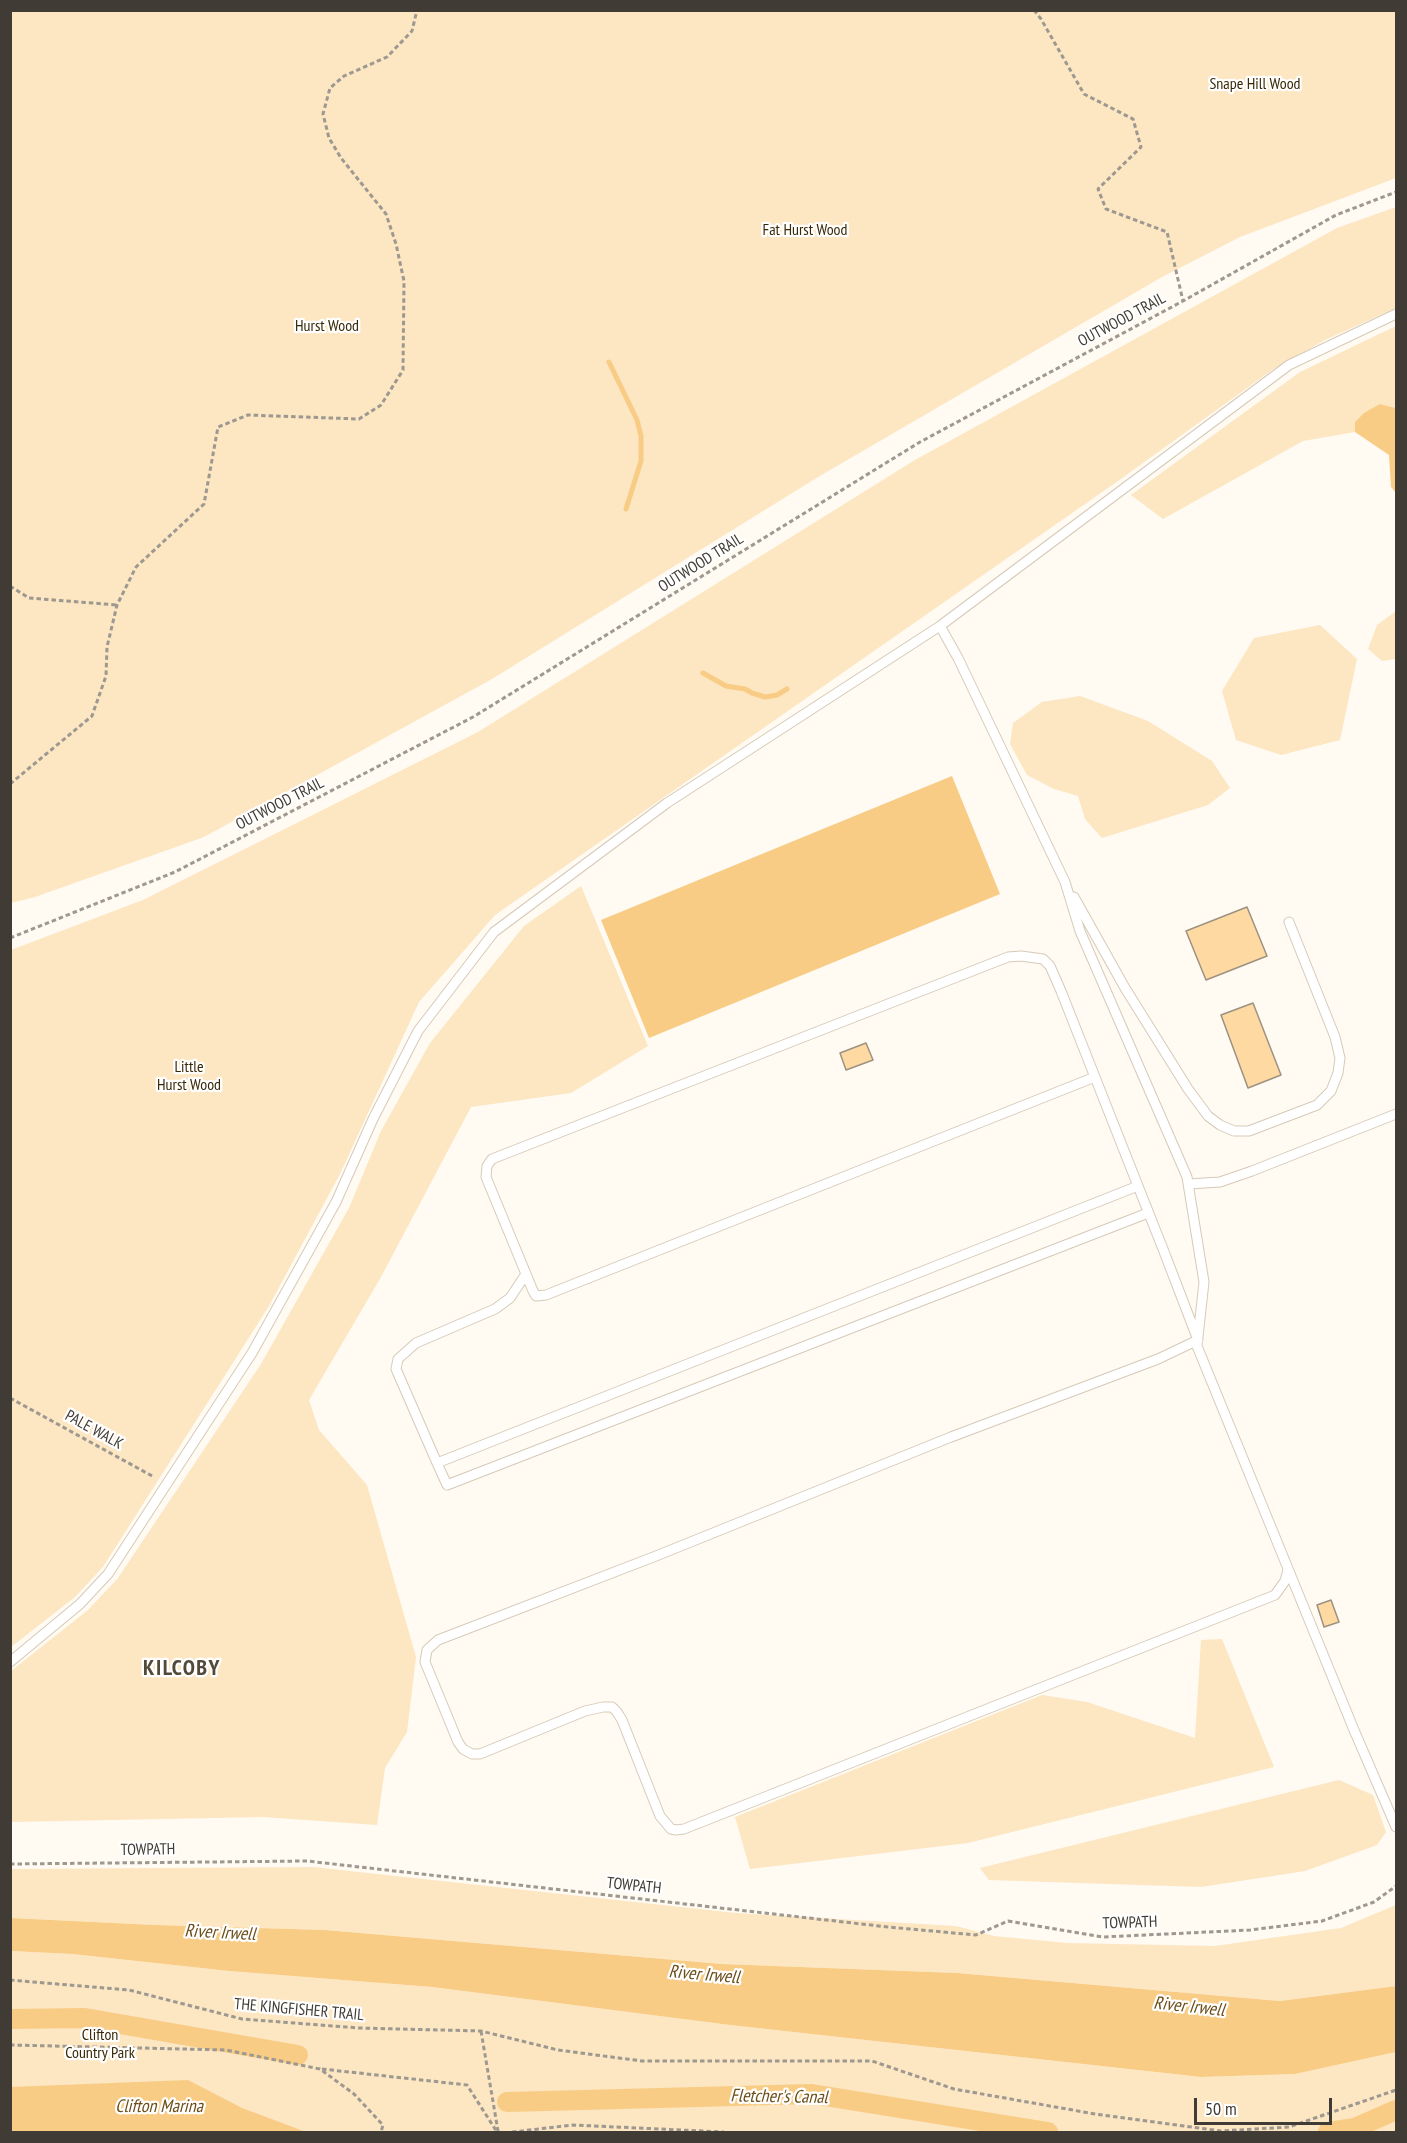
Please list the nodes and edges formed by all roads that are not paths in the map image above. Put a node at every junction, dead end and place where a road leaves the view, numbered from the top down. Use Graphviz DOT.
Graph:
graph roads {
  1 [pos="1396,314"];
  2 [pos="940,626"];
  3 [pos="1065,882"];
  4 [pos="1289,922"];
  5 [pos="1095,1077"];
  6 [pos="1396,1114"];
  7 [pos="1189,1184"];
  8 [pos="1138,1186"];
  9 [pos="1148,1213"];
  10 [pos="526,1274"];
  11 [pos="1198,1340"];
  12 [pos="437,1463"];
  13 [pos="1288,1570"];
  14 [pos="10,1662"];
  15 [pos="1396,1827"];
  1 -- 2 [label="lane"];
  2 -- 3 [label="lane"];
  2 -- 14 [label="lane"];
  3 -- 4 [label="lane"];
  3 -- 7 [label="lane"];
  5 -- 8 [label="lane"];
  5 -- 10 [label="lane"];
  5 -- 10 [label="lane"];
  6 -- 7 [label="lane"];
  7 -- 11 [label="lane"];
  8 -- 9 [label="lane"];
  8 -- 12 [label="lane"];
  9 -- 11 [label="lane"];
  9 -- 12 [label="lane"];
  10 -- 12 [label="lane"];
  11 -- 13 [label="lane"];
  11 -- 13 [label="lane"];
  13 -- 15 [label="lane"];
}
